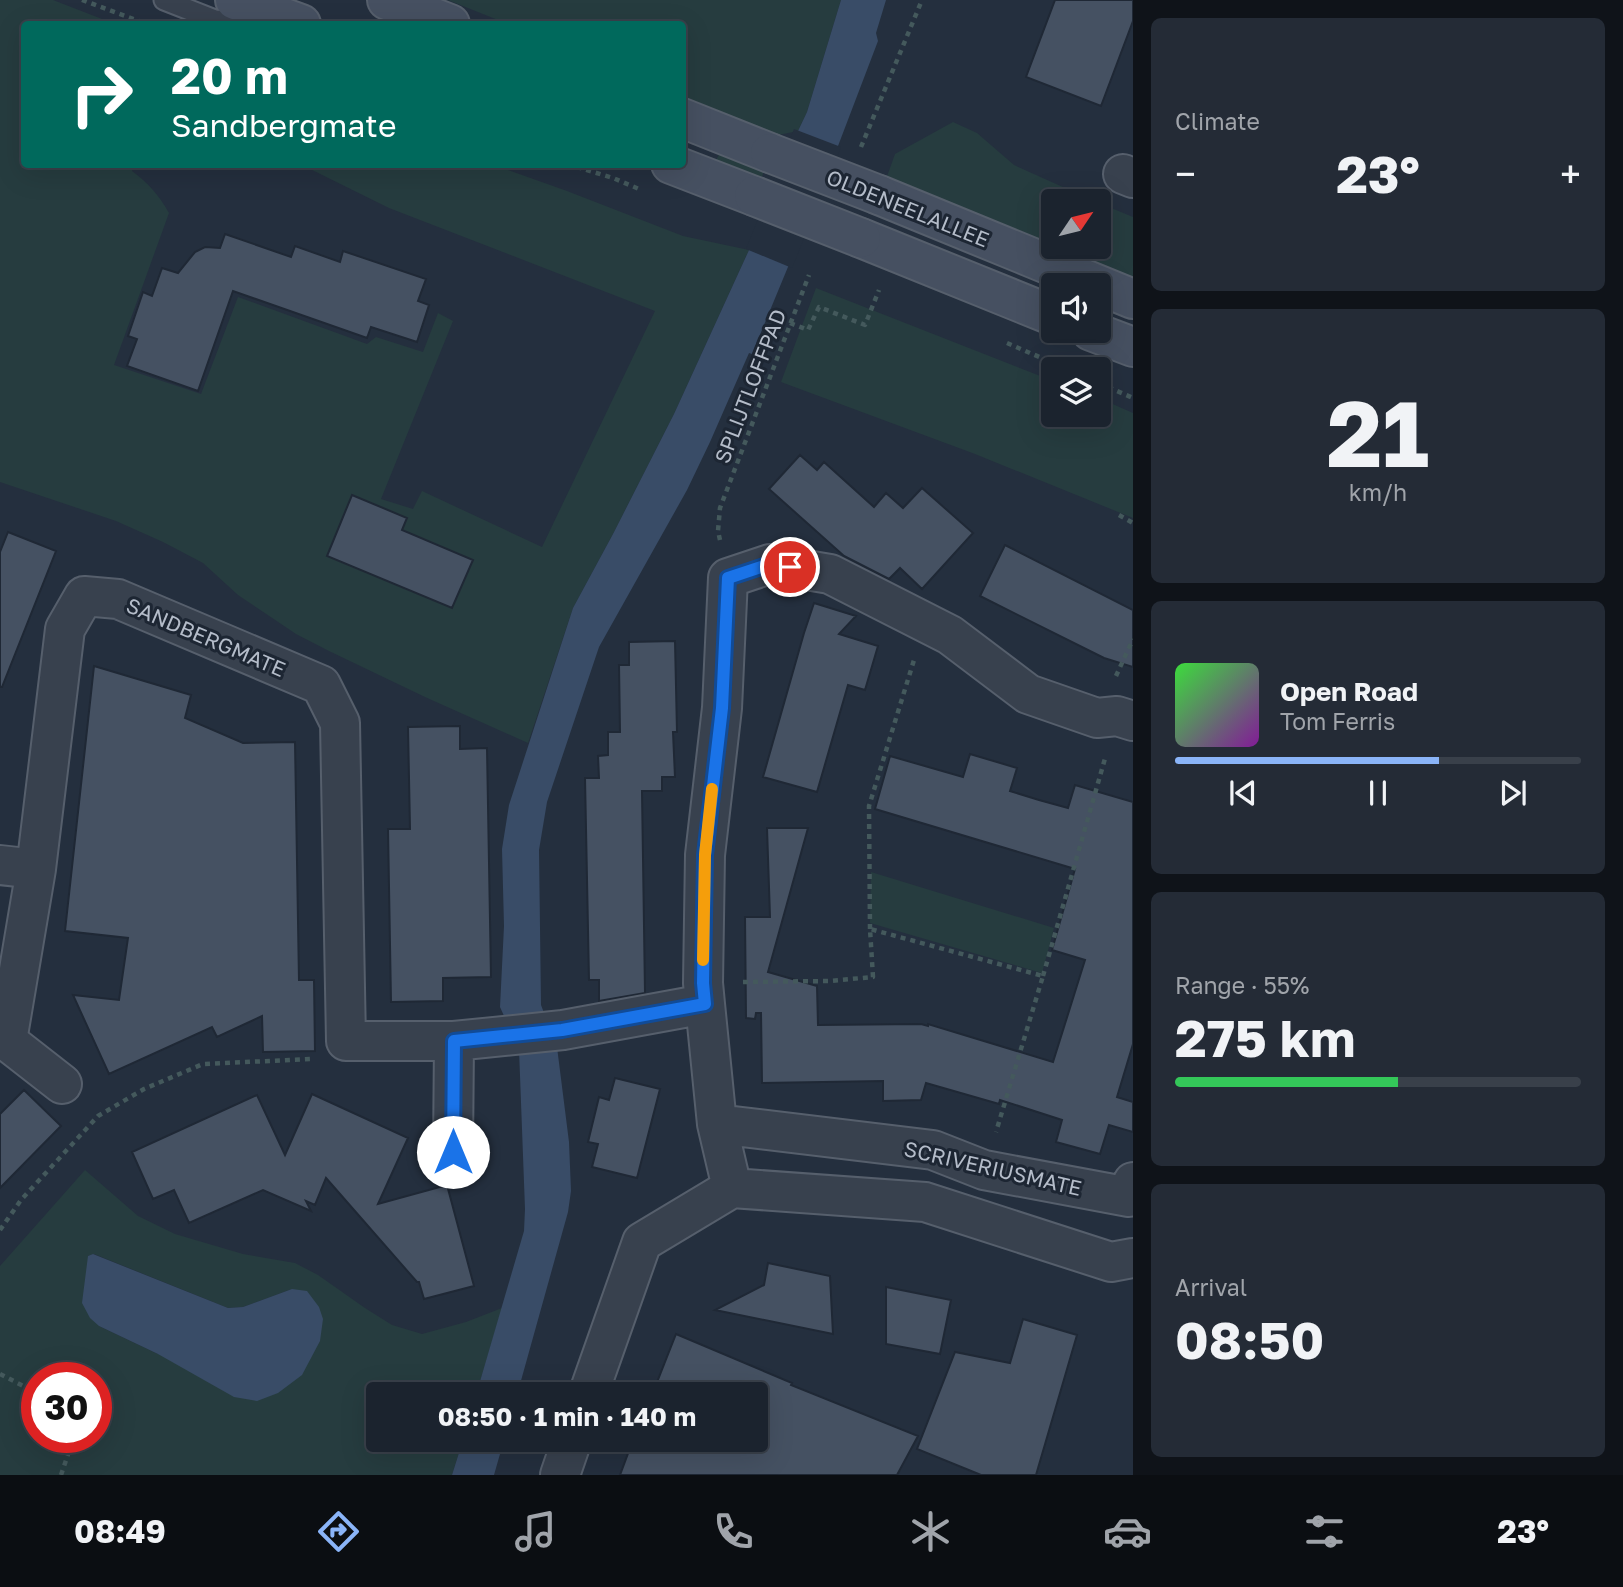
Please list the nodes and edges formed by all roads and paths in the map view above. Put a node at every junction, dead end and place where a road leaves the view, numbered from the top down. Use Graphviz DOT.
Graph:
graph roads {
  1 [pos="82,0"];
  2 [pos="164,0"];
  3 [pos="235,0"];
  4 [pos="387,0"];
  5 [pos="922,0"];
  6 [pos="139,21"];
  7 [pos="242,21"];
  8 [pos="292,21"];
  9 [pos="442,21"];
  10 [pos="686,120"];
  11 [pos="858,155"];
  12 [pos="681,168"];
  13 [pos="809,275"];
  14 [pos="879,290"];
  15 [pos="1133,299"];
  16 [pos="1041,311"];
  17 [pos="790,323"];
  18 [pos="1111,339"];
  19 [pos="1133,347"];
  20 [pos="1111,388"];
  21 [pos="1133,398"];
  22 [pos="720,508"];
  23 [pos="1119,515"];
  24 [pos="1133,523"];
  25 [pos="925,623"];
  26 [pos="1125,719"];
  27 [pos="18,867"];
  28 [pos="870,929"];
  29 [pos="1043,976"];
  30 [pos="704,993"];
  31 [pos="346,1041"];
  32 [pos="454,1041"];
  33 [pos="62,1084"];
  34 [pos="717,1124"];
  35 [pos="453,1152"];
  36 [pos="985,1170"];
  37 [pos="1133,1182"];
  38 [pos="732,1188"];
  39 [pos="0,1230"];
  40 [pos="1133,1258"];
  41 [pos="0,1374"];
  42 [pos="593,1382"];
  43 [pos="21,1385"];
  44 [pos="568,1452"];
  45 [pos="69,1453"];
  46 [pos="61,1475"];
  47 [pos="560,1475"];
  1 -- 6 [label="path"];
  2 -- 7 [label="lane"];
  3 -- 8 [label="main road"];
  4 -- 9 [label="main road"];
  5 -- 11 [label="path"];
  10 -- 15 [label="main road, OLDENEELALLEE, bridge"];
  12 -- 16 [label="main road, bridge"];
  13 -- 17 [label="path, SPLIJTLOFFPAD"];
  14 -- 17 [label="path"];
  17 -- 22 [label="path, SPLIJTLOFFPAD"];
  18 -- 19 [label="main road"];
  20 -- 21 [label="path"];
  23 -- 24 [label="path"];
  25 -- 26 [label="street"];
  25 -- 28 [label="path"];
  25 -- 30 [label="street"];
  26 -- 29 [label="path"];
  27 -- 31 [label="street, SANDBERGMATE"];
  27 -- 33 [label="street, SANDBERGMATE"];
  28 -- 29 [label="path"];
  28 -- 30 [label="path"];
  29 -- 36 [label="path"];
  30 -- 32 [label="street"];
  30 -- 34 [label="street"];
  31 -- 32 [label="street"];
  31 -- 39 [label="path"];
  32 -- 35 [label="street"];
  34 -- 36 [label="street, SCRIVERIUSMATE"];
  34 -- 38 [label="street"];
  36 -- 37 [label="street, SCRIVERIUSMATE"];
  38 -- 40 [label="street"];
  38 -- 42 [label="street"];
  41 -- 43 [label="path"];
  44 -- 47 [label="street"];
  45 -- 46 [label="path"];
}
